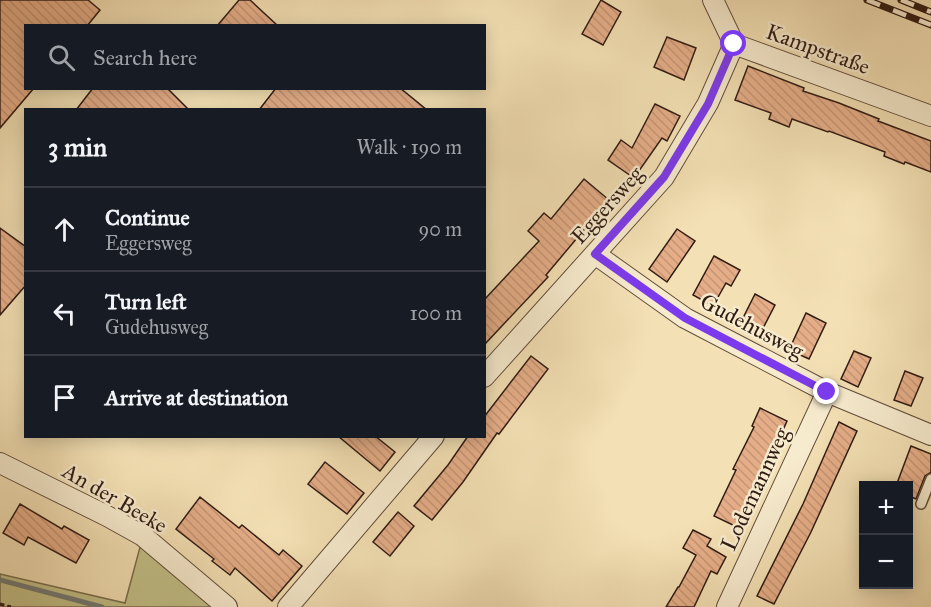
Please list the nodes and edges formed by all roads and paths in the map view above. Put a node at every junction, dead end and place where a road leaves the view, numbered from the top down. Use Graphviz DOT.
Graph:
graph roads {
  1 [pos="713,0"];
  2 [pos="734,44"];
  3 [pos="931,116"];
  4 [pos="595,254"];
  5 [pos="486,375"];
  6 [pos="827,392"];
  7 [pos="931,435"];
  8 [pos="432,438"];
  9 [pos="0,463"];
  10 [pos="931,479"];
  11 [pos="921,504"];
  12 [pos="0,604"];
  13 [pos="11,607"];
  14 [pos="227,607"];
  15 [pos="288,607"];
  16 [pos="727,607"];
  1 -- 2 [label="street, Kampstraße"];
  2 -- 3 [label="street, Kampstraße"];
  2 -- 4 [label="street, Eggersweg"];
  4 -- 5 [label="street, Eggersweg"];
  4 -- 6 [label="street, Gudehusweg"];
  6 -- 7 [label="street, Gudehusweg"];
  6 -- 16 [label="street, Lodemannweg"];
  8 -- 15 [label="street"];
  9 -- 14 [label="street, An der Beeke"];
  10 -- 11 [label="lane"];
  12 -- 13 [label="path"];
}
